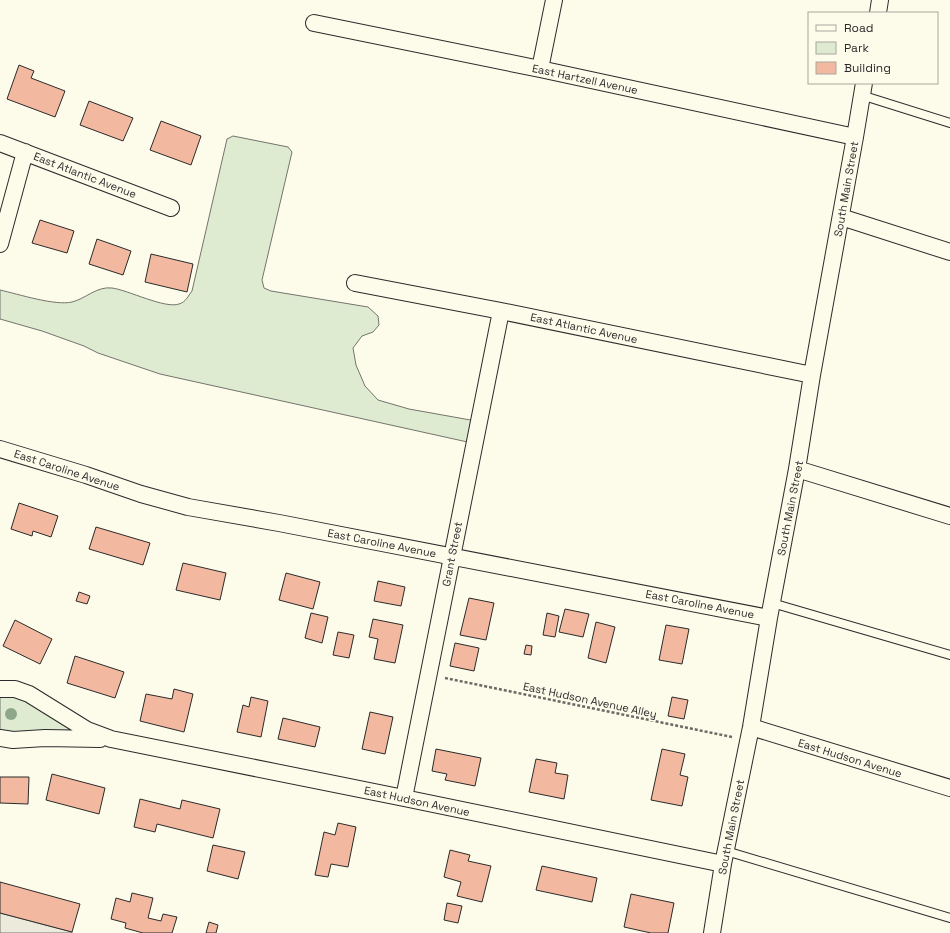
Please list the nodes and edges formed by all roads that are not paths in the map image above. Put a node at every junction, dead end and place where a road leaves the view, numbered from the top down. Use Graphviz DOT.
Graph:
graph roads {
  1 [pos="554,0"];
  2 [pos="880,0"];
  3 [pos="878,12"];
  4 [pos="314,23"];
  5 [pos="540,69"];
  6 [pos="863,89"];
  7 [pos="950,123"];
  8 [pos="855,137"];
  9 [pos="0,143"];
  10 [pos="24,152"];
  11 [pos="171,208"];
  12 [pos="841,217"];
  13 [pos="0,244"];
  14 [pos="950,252"];
  15 [pos="355,283"];
  16 [pos="501,311"];
  17 [pos="812,375"];
  18 [pos="0,449"];
  19 [pos="797,469"];
  20 [pos="950,516"];
  21 [pos="452,557"];
  22 [pos="771,610"];
  23 [pos="950,655"];
  24 [pos="0,689"];
  25 [pos="749,734"];
  26 [pos="0,738"];
  27 [pos="111,739"];
  28 [pos="950,788"];
  29 [pos="404,798"];
  30 [pos="724,858"];
  31 [pos="950,918"];
  32 [pos="712,933"];
  1 -- 5 [label="street"];
  2 -- 3 [label="street"];
  4 -- 5 [label="street, East Hartzell Avenue"];
  5 -- 8 [label="street, East Hartzell Avenue"];
  6 -- 7 [label="lane"];
  6 -- 8 [label="street, South Main Street"];
  8 -- 12 [label="street, South Main Street"];
  9 -- 10 [label="street, East Atlantic Avenue"];
  10 -- 11 [label="street, East Atlantic Avenue"];
  10 -- 13 [label="street"];
  12 -- 14 [label="street"];
  12 -- 17 [label="street, South Main Street"];
  15 -- 16 [label="street, East Atlantic Avenue"];
  16 -- 17 [label="street, East Atlantic Avenue"];
  16 -- 21 [label="street, Grant Street"];
  17 -- 19 [label="street, South Main Street"];
  18 -- 21 [label="street, East Caroline Avenue"];
  19 -- 20 [label="street"];
  19 -- 22 [label="street, South Main Street"];
  21 -- 22 [label="street, East Caroline Avenue"];
  21 -- 29 [label="street, Grant Street"];
  22 -- 23 [label="lane"];
  22 -- 25 [label="street, South Main Street"];
  24 -- 27 [label="street, East Hudson Avenue"];
  25 -- 28 [label="street, East Hudson Avenue"];
  25 -- 30 [label="street, South Main Street"];
  26 -- 27 [label="street, East Hudson Avenue"];
  27 -- 29 [label="street, East Hudson Avenue"];
  29 -- 30 [label="street, East Hudson Avenue"];
  30 -- 31 [label="lane"];
  30 -- 32 [label="street, South Main Street"];
}
